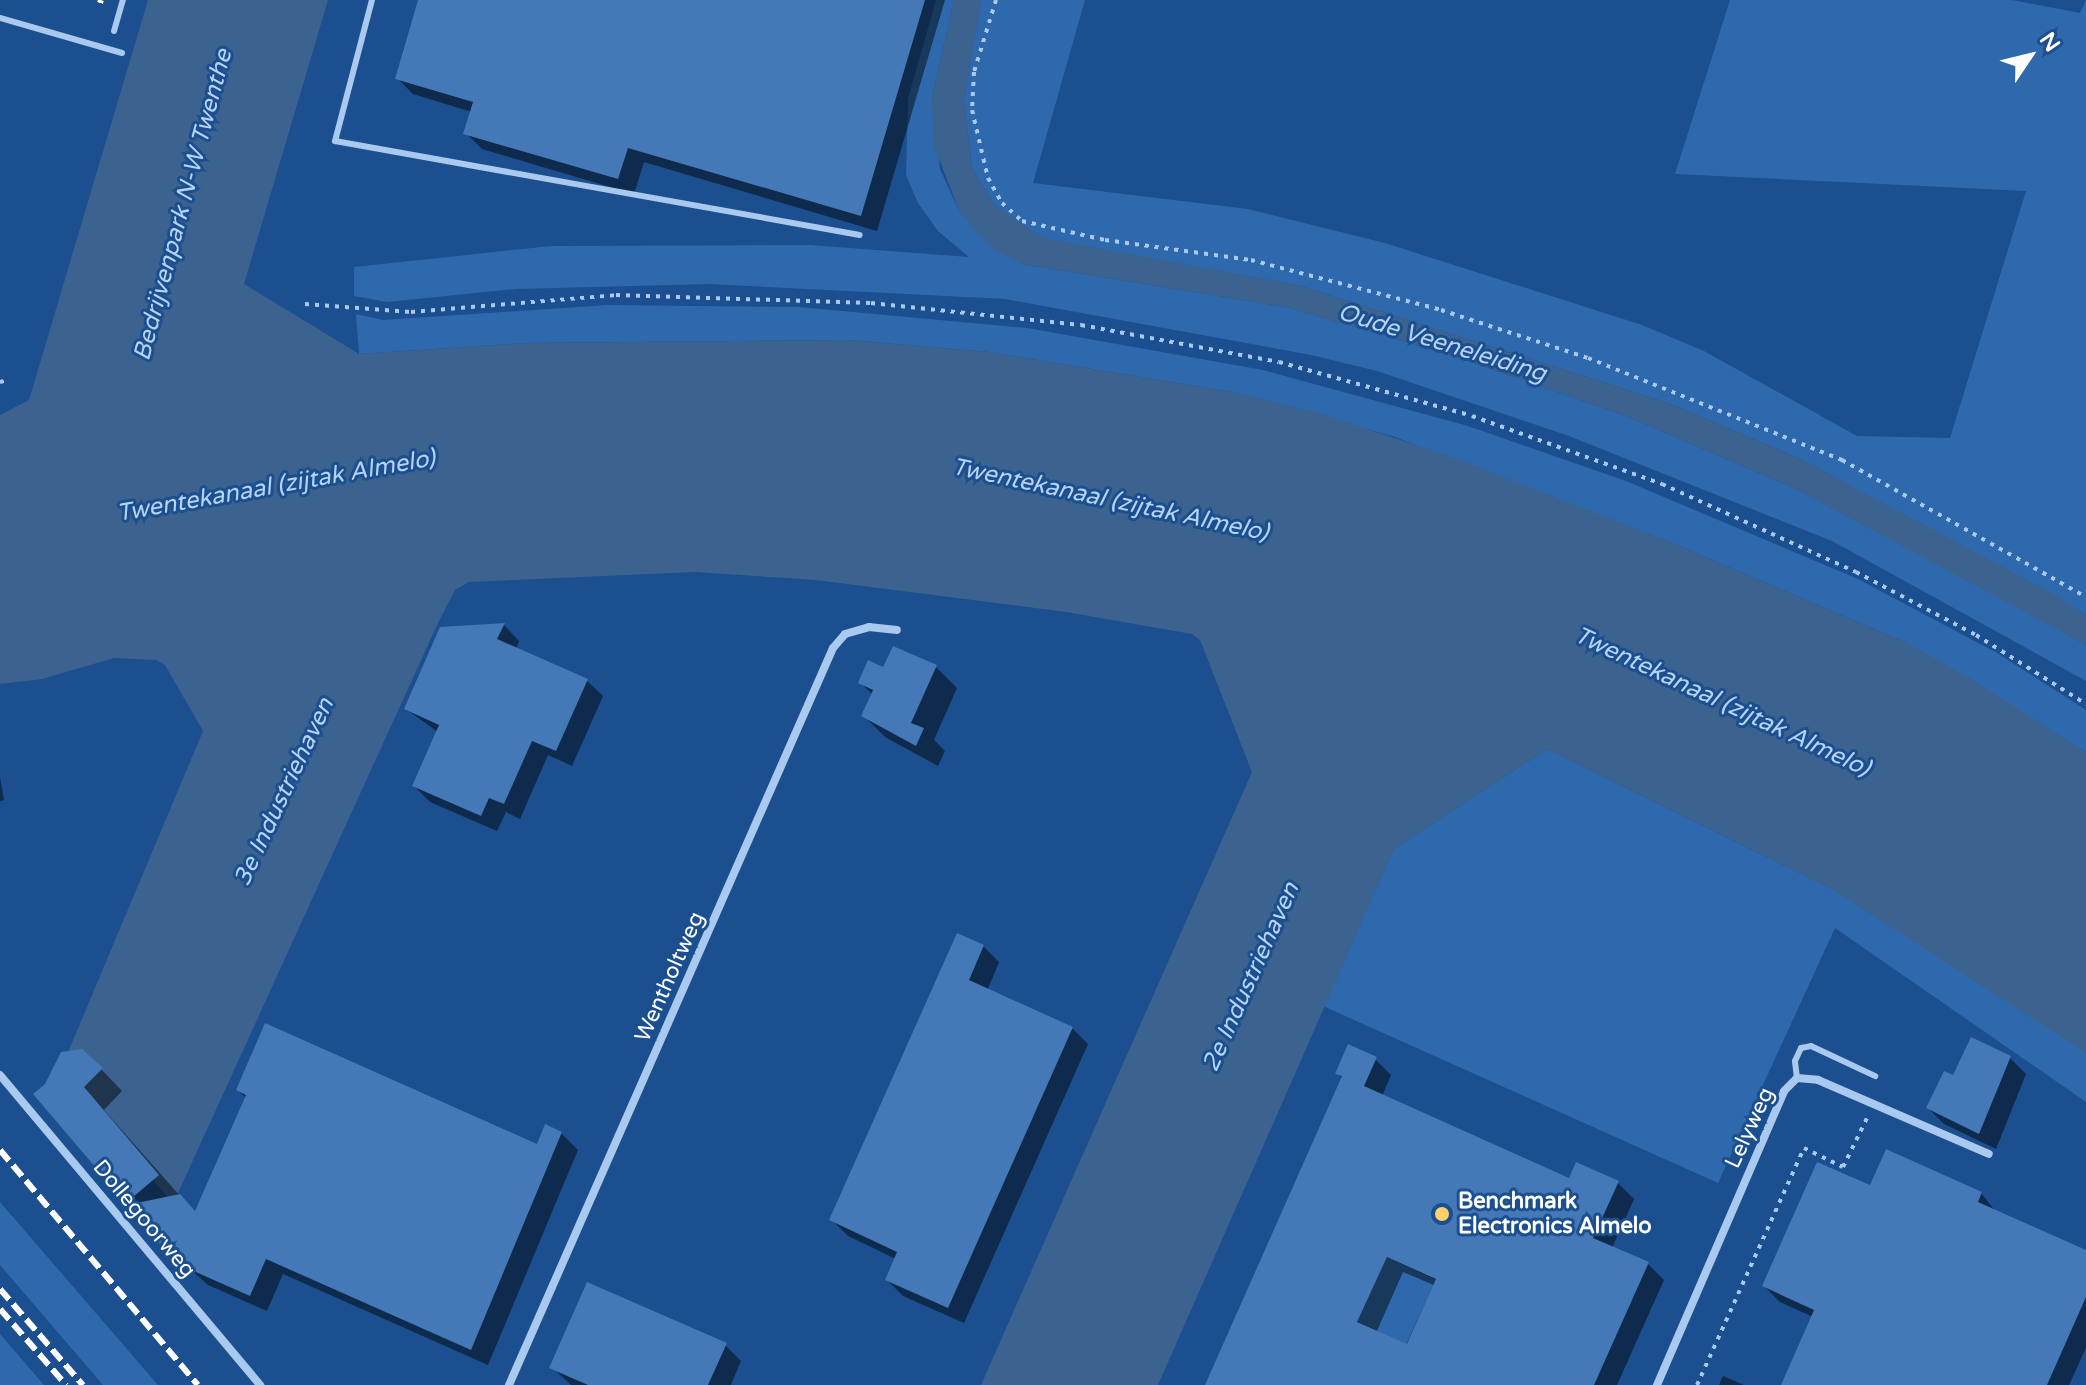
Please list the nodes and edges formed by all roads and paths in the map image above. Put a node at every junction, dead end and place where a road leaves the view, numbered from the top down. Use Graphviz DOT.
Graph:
graph roads {
  1 [pos="123,0"];
  2 [pos="372,0"];
  3 [pos="996,0"];
  4 [pos="0,18"];
  5 [pos="114,31"];
  6 [pos="122,53"];
  7 [pos="860,235"];
  8 [pos="305,304"];
  9 [pos="2086,597"];
  10 [pos="897,630"];
  11 [pos="2086,704"];
  12 [pos="0,1075"];
  13 [pos="1875,1076"];
  14 [pos="1797,1078"];
  15 [pos="1873,1104"];
  16 [pos="1989,1154"];
  17 [pos="260,1385"];
  18 [pos="509,1385"];
  19 [pos="1657,1385"];
  20 [pos="1697,1385"];
  1 -- 5 [label="lane"];
  2 -- 7 [label="lane"];
  3 -- 9 [label="path"];
  4 -- 6 [label="lane"];
  8 -- 11 [label="path"];
  10 -- 18 [label="street, Wentholtweg"];
  12 -- 17 [label="street, Dollegoorweg"];
  13 -- 14 [label="lane"];
  14 -- 15 [label="street, Lelyweg"];
  14 -- 19 [label="street, Lelyweg"];
  15 -- 16 [label="street, Lelyweg"];
  15 -- 20 [label="path"];
}
